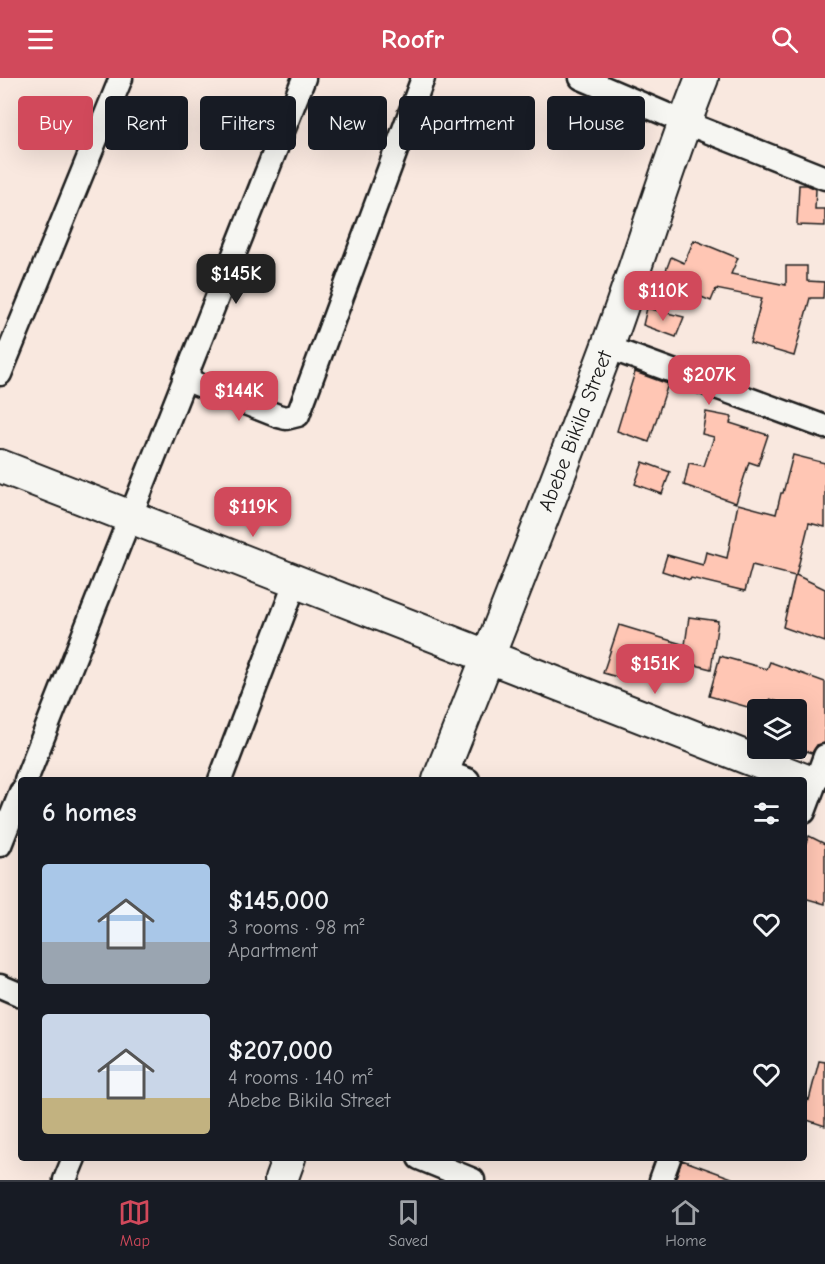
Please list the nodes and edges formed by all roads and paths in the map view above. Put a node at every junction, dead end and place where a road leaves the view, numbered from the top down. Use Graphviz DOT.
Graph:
graph roads {
  1 [pos="121,78"];
  2 [pos="304,78"];
  3 [pos="423,78"];
  4 [pos="581,78"];
  5 [pos="702,78"];
  6 [pos="684,122"];
  7 [pos="825,178"];
  8 [pos="607,347"];
  9 [pos="0,374"];
  10 [pos="184,379"];
  11 [pos="825,426"];
  12 [pos="0,466"];
  13 [pos="129,516"];
  14 [pos="296,581"];
  15 [pos="488,656"];
  16 [pos="825,756"];
  17 [pos="27,777"];
  18 [pos="221,777"];
  19 [pos="450,777"];
  20 [pos="781,777"];
  21 [pos="810,789"];
  22 [pos="18,800"];
  23 [pos="0,845"];
  24 [pos="0,986"];
  25 [pos="18,994"];
  26 [pos="73,1161"];
  27 [pos="288,1161"];
  28 [pos="426,1161"];
  29 [pos="668,1161"];
  30 [pos="65,1180"];
  31 [pos="281,1180"];
  32 [pos="472,1180"];
  33 [pos="661,1180"];
  1 -- 9 [label="street"];
  2 -- 10 [label="street"];
  3 -- 10 [label="street"];
  4 -- 6 [label="street"];
  5 -- 6 [label="street, Abebe Bikila Street"];
  6 -- 7 [label="street"];
  6 -- 8 [label="street, Abebe Bikila Street"];
  8 -- 11 [label="street"];
  8 -- 15 [label="street, Abebe Bikila Street"];
  10 -- 13 [label="street"];
  12 -- 13 [label="street"];
  13 -- 14 [label="street"];
  13 -- 17 [label="street"];
  14 -- 15 [label="street"];
  14 -- 18 [label="street"];
  15 -- 19 [label="street, Abebe Bikila Street"];
  15 -- 20 [label="street"];
  16 -- 21 [label="street"];
  22 -- 23 [label="street"];
  24 -- 25 [label="street"];
  26 -- 30 [label="street"];
  27 -- 31 [label="street"];
  28 -- 32 [label="street"];
  29 -- 33 [label="street"];
}
